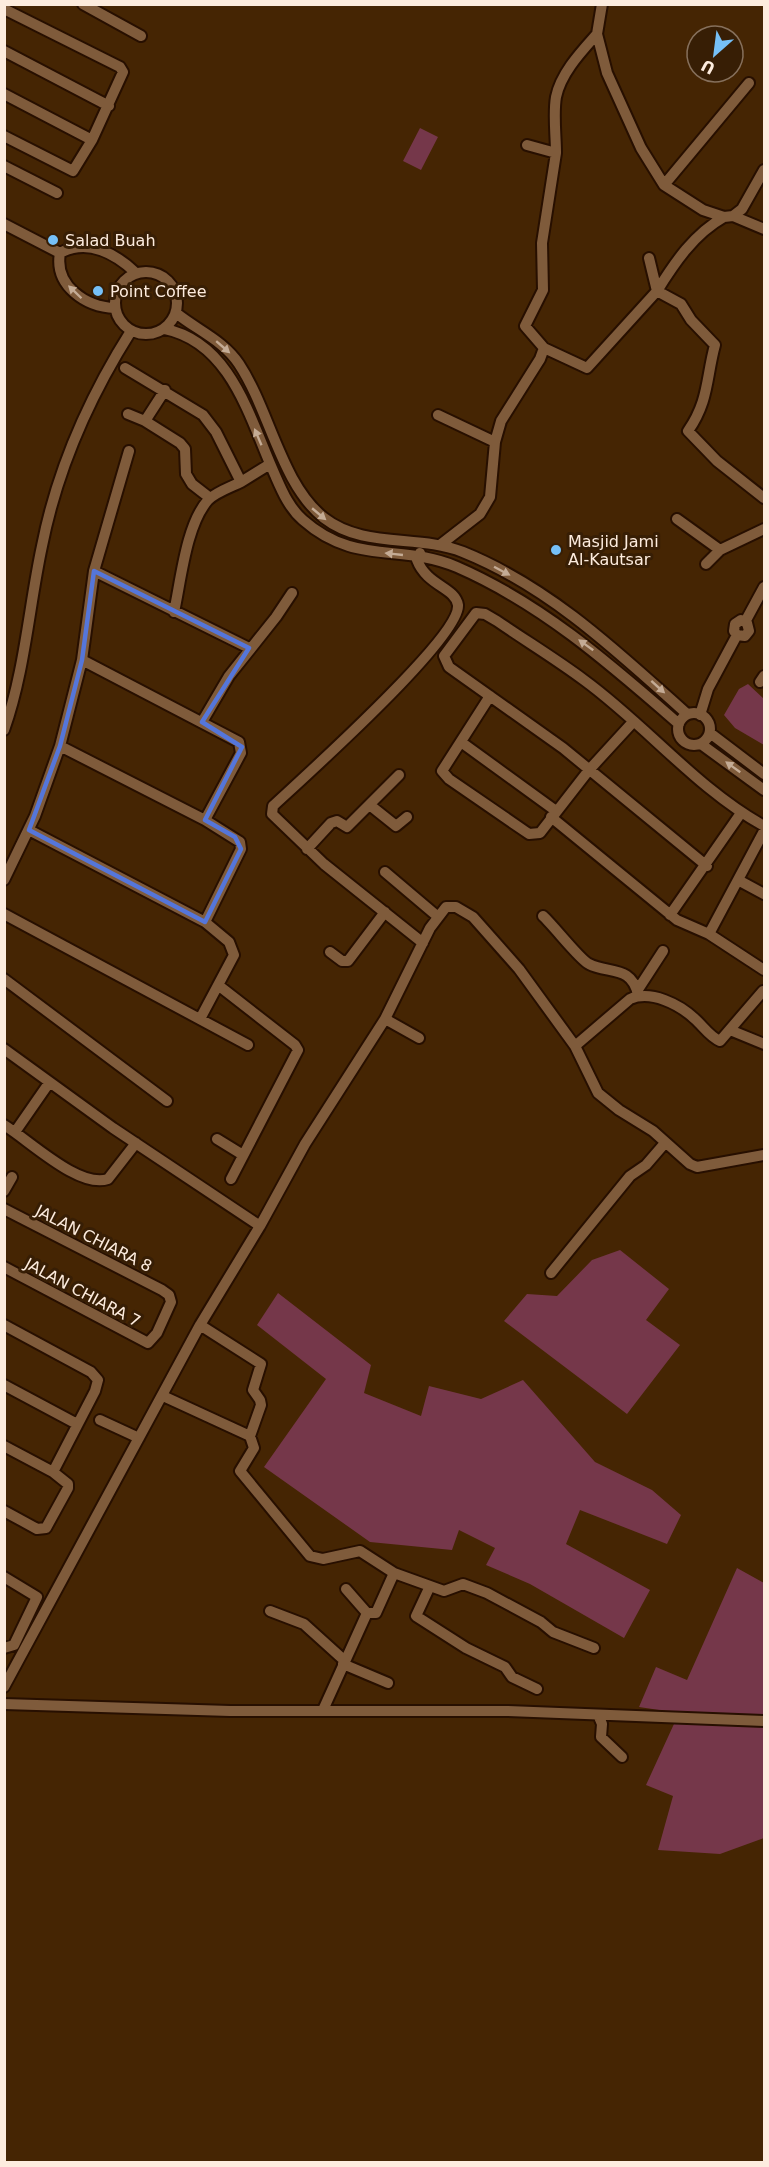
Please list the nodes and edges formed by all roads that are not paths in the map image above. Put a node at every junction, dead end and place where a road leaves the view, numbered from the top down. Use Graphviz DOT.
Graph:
graph roads {
  1 [pos="83,4"];
  2 [pos="602,4"];
  3 [pos="4,9"];
  4 [pos="597,34"];
  5 [pos="141,36"];
  6 [pos="4,51"];
  7 [pos="749,83"];
  8 [pos="4,94"];
  9 [pos="109,106"];
  10 [pos="4,136"];
  11 [pos="92,140"];
  12 [pos="527,145"];
  13 [pos="556,153"];
  14 [pos="4,166"];
  15 [pos="765,170"];
  16 [pos="664,185"];
  17 [pos="57,193"];
  18 [pos="728,217"];
  19 [pos="4,224"];
  20 [pos="765,229"];
  21 [pos="60,253"];
  22 [pos="649,258"];
  23 [pos="136,273"];
  24 [pos="657,291"];
  25 [pos="115,308"];
  26 [pos="176,313"];
  27 [pos="165,329"];
  28 [pos="131,331"];
  29 [pos="544,348"];
  30 [pos="125,368"];
  31 [pos="165,390"];
  32 [pos="128,414"];
  33 [pos="438,415"];
  34 [pos="145,421"];
  35 [pos="495,442"];
  36 [pos="129,452"];
  37 [pos="270,464"];
  38 [pos="241,482"];
  39 [pos="210,498"];
  40 [pos="765,498"];
  41 [pos="677,519"];
  42 [pos="765,529"];
  43 [pos="436,544"];
  44 [pos="720,550"];
  45 [pos="417,556"];
  46 [pos="706,564"];
  47 [pos="94,571"];
  48 [pos="765,587"];
  49 [pos="292,593"];
  50 [pos="174,612"];
  51 [pos="249,648"];
  52 [pos="82,660"];
  53 [pos="490,696"];
  54 [pos="687,714"];
  55 [pos="700,715"];
  56 [pos="202,722"];
  57 [pos="633,722"];
  58 [pos="679,724"];
  59 [pos="4,730"];
  60 [pos="710,734"];
  61 [pos="461,742"];
  62 [pos="701,744"];
  63 [pos="60,746"];
  64 [pos="589,770"];
  65 [pos="765,774"];
  66 [pos="399,775"];
  67 [pos="765,790"];
  68 [pos="371,806"];
  69 [pos="741,813"];
  70 [pos="554,814"];
  71 [pos="407,817"];
  72 [pos="204,820"];
  73 [pos="765,829"];
  74 [pos="29,830"];
  75 [pos="307,849"];
  76 [pos="707,866"];
  77 [pos="385,872"];
  78 [pos="4,880"];
  79 [pos="738,880"];
  80 [pos="765,894"];
  81 [pos="385,912"];
  82 [pos="4,914"];
  83 [pos="437,915"];
  84 [pos="670,915"];
  85 [pos="543,916"];
  86 [pos="205,922"];
  87 [pos="709,934"];
  88 [pos="423,942"];
  89 [pos="663,951"];
  90 [pos="330,952"];
  91 [pos="765,970"];
  92 [pos="4,979"];
  93 [pos="218,985"];
  94 [pos="763,991"];
  95 [pos="638,993"];
  96 [pos="200,1019"];
  97 [pos="385,1019"];
  98 [pos="730,1030"];
  99 [pos="419,1038"];
  100 [pos="765,1044"];
  101 [pos="248,1045"];
  102 [pos="575,1046"];
  103 [pos="4,1049"];
  104 [pos="49,1083"];
  105 [pos="167,1101"];
  106 [pos="4,1125"];
  107 [pos="15,1132"];
  108 [pos="217,1139"];
  109 [pos="136,1143"];
  110 [pos="665,1143"];
  111 [pos="243,1155"];
  112 [pos="765,1155"];
  113 [pos="12,1177"];
  114 [pos="231,1179"];
  115 [pos="4,1191"];
  116 [pos="4,1209"];
  117 [pos="260,1226"];
  118 [pos="4,1267"];
  119 [pos="551,1273"];
  120 [pos="4,1325"];
  121 [pos="201,1325"];
  122 [pos="148,1343"];
  123 [pos="4,1385"];
  124 [pos="163,1396"];
  125 [pos="100,1420"];
  126 [pos="77,1424"];
  127 [pos="250,1436"];
  128 [pos="139,1438"];
  129 [pos="4,1446"];
  130 [pos="53,1472"];
  131 [pos="4,1511"];
  132 [pos="394,1573"];
  133 [pos="4,1577"];
  134 [pos="430,1586"];
  135 [pos="346,1589"];
  136 [pos="270,1611"];
  137 [pos="367,1613"];
  138 [pos="6,1648"];
  139 [pos="594,1648"];
  140 [pos="344,1663"];
  141 [pos="388,1683"];
  142 [pos="4,1687"];
  143 [pos="537,1689"];
  144 [pos="4,1704"];
  145 [pos="322,1710"];
  146 [pos="601,1720"];
  147 [pos="765,1721"];
  148 [pos="622,1757"];
  1 -- 5 [label="street"];
  2 -- 4 [label="street"];
  3 -- 9 [label="street"];
  4 -- 13 [label="street"];
  4 -- 16 [label="street"];
  6 -- 9 [label="street"];
  7 -- 16 [label="street"];
  8 -- 11 [label="street"];
  9 -- 11 [label="street"];
  10 -- 11 [label="street"];
  12 -- 13 [label="street"];
  13 -- 29 [label="street"];
  14 -- 17 [label="street"];
  15 -- 18 [label="street"];
  16 -- 18 [label="street"];
  18 -- 20 [label="street"];
  18 -- 24 [label="street"];
  19 -- 21 [label="street"];
  21 -- 23 [label="street"];
  25 -- 21 [label="street, one-way"];
  22 -- 24 [label="street"];
  23 -- 25 [label="street"];
  23 -- 26 [label="street"];
  24 -- 29 [label="street"];
  24 -- 40 [label="street"];
  25 -- 28 [label="street"];
  26 -- 27 [label="street"];
  26 -- 43 [label="street, one-way"];
  27 -- 28 [label="street"];
  37 -- 27 [label="street, one-way"];
  28 -- 59 [label="street"];
  29 -- 35 [label="street"];
  30 -- 31 [label="street"];
  31 -- 34 [label="street"];
  31 -- 38 [label="street"];
  32 -- 34 [label="street"];
  33 -- 35 [label="street"];
  34 -- 39 [label="street"];
  35 -- 43 [label="street"];
  36 -- 47 [label="street"];
  37 -- 38 [label="street"];
  45 -- 37 [label="street, one-way"];
  38 -- 39 [label="street"];
  39 -- 50 [label="street"];
  41 -- 44 [label="street"];
  42 -- 44 [label="street"];
  43 -- 45 [label="street"];
  43 -- 54 [label="street, one-way"];
  44 -- 46 [label="street"];
  58 -- 45 [label="street, one-way"];
  45 -- 75 [label="street"];
  47 -- 50 [label="street"];
  47 -- 52 [label="street"];
  48 -- 55 [label="street"];
  49 -- 51 [label="street"];
  50 -- 51 [label="street"];
  51 -- 56 [label="street"];
  52 -- 56 [label="street"];
  52 -- 63 [label="street"];
  53 -- 57 [label="street"];
  53 -- 61 [label="street"];
  53 -- 64 [label="street"];
  54 -- 55 [label="street"];
  54 -- 58 [label="street"];
  55 -- 60 [label="street"];
  56 -- 72 [label="street"];
  57 -- 64 [label="street"];
  57 -- 69 [label="street"];
  58 -- 62 [label="street"];
  60 -- 62 [label="street"];
  60 -- 65 [label="street"];
  61 -- 70 [label="street"];
  61 -- 70 [label="street"];
  67 -- 62 [label="street, one-way"];
  63 -- 72 [label="street"];
  63 -- 74 [label="street"];
  64 -- 70 [label="street"];
  64 -- 76 [label="street"];
  66 -- 68 [label="street"];
  68 -- 71 [label="street"];
  68 -- 75 [label="street"];
  69 -- 73 [label="street"];
  69 -- 76 [label="street"];
  70 -- 84 [label="street"];
  72 -- 86 [label="street"];
  73 -- 79 [label="street"];
  74 -- 78 [label="street"];
  74 -- 86 [label="street"];
  75 -- 81 [label="street"];
  76 -- 84 [label="street"];
  77 -- 83 [label="street"];
  79 -- 80 [label="street"];
  79 -- 87 [label="street"];
  81 -- 88 [label="street"];
  81 -- 90 [label="street"];
  82 -- 96 [label="street"];
  83 -- 88 [label="street"];
  83 -- 102 [label="street"];
  84 -- 87 [label="street"];
  85 -- 95 [label="street"];
  86 -- 93 [label="street"];
  87 -- 91 [label="street"];
  88 -- 97 [label="street"];
  89 -- 95 [label="street"];
  92 -- 105 [label="street"];
  93 -- 96 [label="street"];
  93 -- 111 [label="street"];
  94 -- 98 [label="street"];
  95 -- 98 [label="street"];
  95 -- 102 [label="street"];
  96 -- 101 [label="street"];
  97 -- 99 [label="street"];
  97 -- 117 [label="street"];
  98 -- 100 [label="street"];
  102 -- 110 [label="street"];
  103 -- 104 [label="street"];
  104 -- 107 [label="street"];
  104 -- 109 [label="street"];
  106 -- 107 [label="street"];
  107 -- 109 [label="street"];
  108 -- 111 [label="street"];
  109 -- 117 [label="street"];
  110 -- 112 [label="street"];
  110 -- 119 [label="street"];
  111 -- 114 [label="street"];
  113 -- 115 [label="street"];
  116 -- 122 [label="street, JALAN CHIARA 8"];
  117 -- 121 [label="street"];
  118 -- 122 [label="street, JALAN CHIARA 7"];
  120 -- 126 [label="street"];
  121 -- 124 [label="street"];
  121 -- 127 [label="street"];
  123 -- 126 [label="street"];
  124 -- 127 [label="street"];
  124 -- 128 [label="street"];
  125 -- 128 [label="street"];
  126 -- 130 [label="street"];
  127 -- 132 [label="street"];
  128 -- 142 [label="street"];
  129 -- 130 [label="street"];
  130 -- 131 [label="street"];
  132 -- 134 [label="street"];
  132 -- 137 [label="street"];
  133 -- 138 [label="street"];
  134 -- 139 [label="street"];
  134 -- 143 [label="street"];
  135 -- 137 [label="street"];
  136 -- 140 [label="street"];
  137 -- 140 [label="street"];
  140 -- 141 [label="street"];
  140 -- 145 [label="street"];
  144 -- 145 [label="street"];
  145 -- 146 [label="street"];
  146 -- 147 [label="street"];
  146 -- 148 [label="street"];
}
